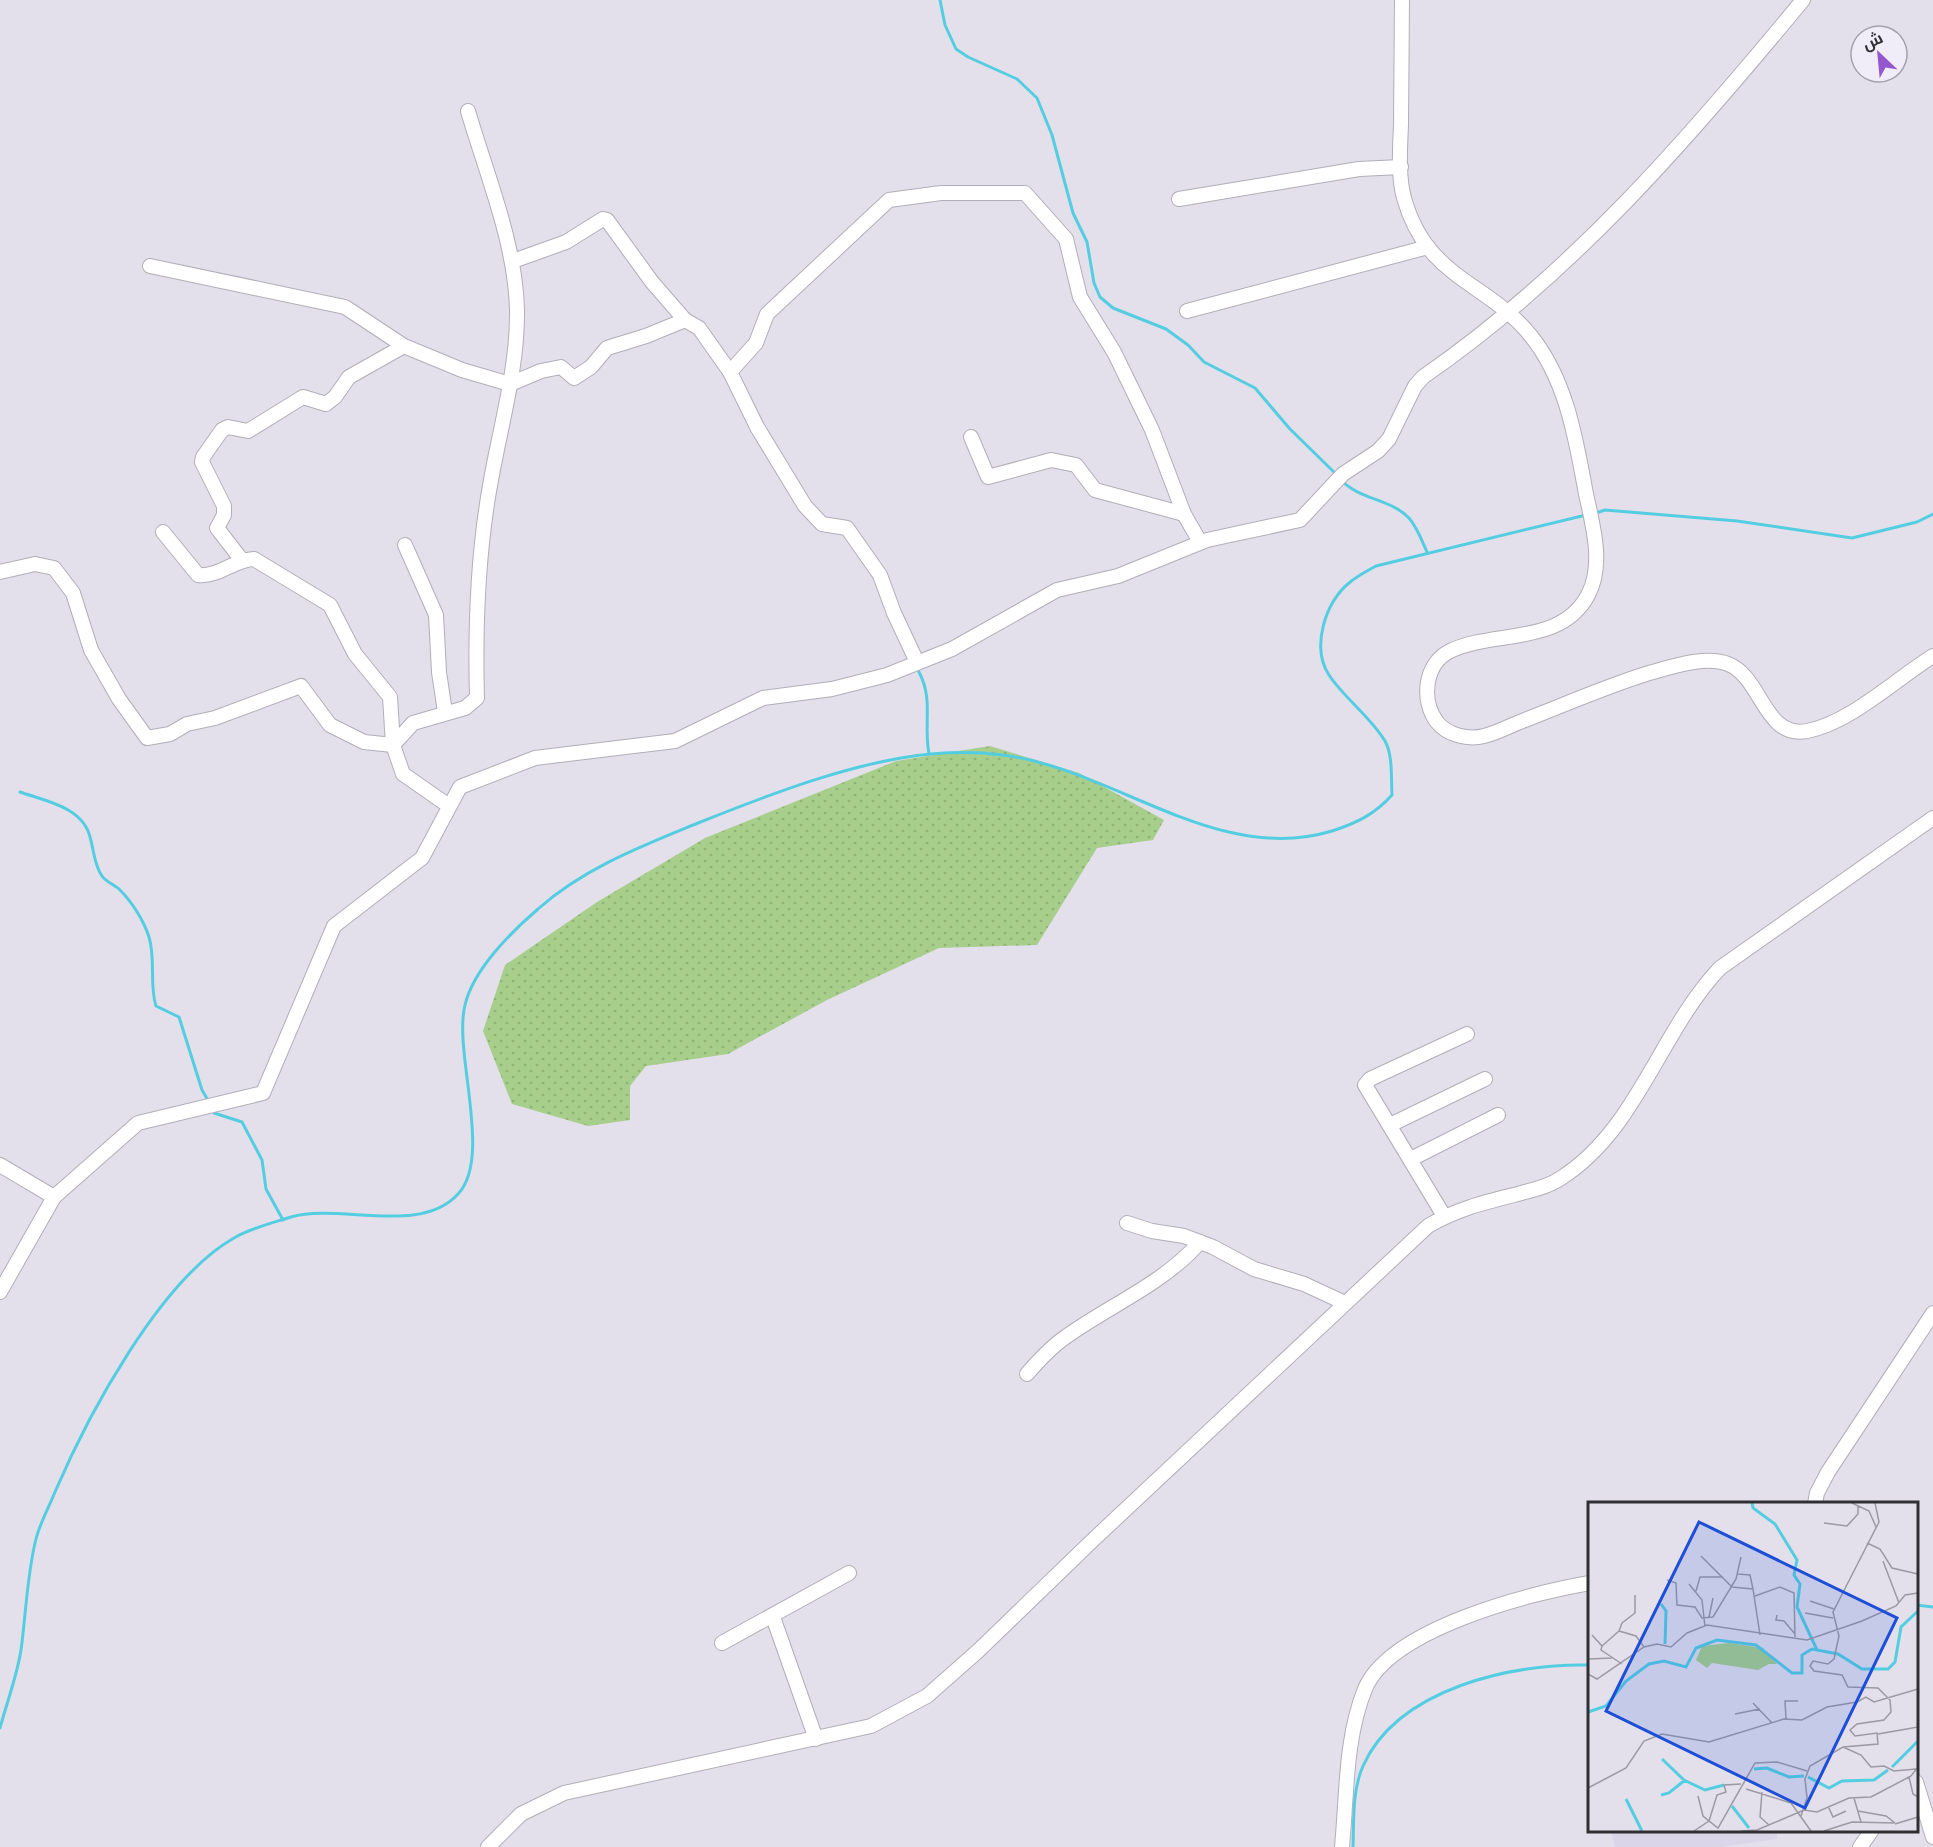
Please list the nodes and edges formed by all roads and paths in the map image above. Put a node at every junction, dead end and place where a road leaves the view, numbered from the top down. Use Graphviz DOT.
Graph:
graph roads {
  1 [pos="1402,0"];
  2 [pos="1803,0"];
  3 [pos="468,111"];
  4 [pos="1401,167"];
  5 [pos="1179,199"];
  6 [pos="1428,247"];
  7 [pos="513,261"];
  8 [pos="150,266"];
  9 [pos="1187,311"];
  10 [pos="1508,313"];
  11 [pos="685,320"];
  12 [pos="404,346"];
  13 [pos="730,372"];
  14 [pos="510,384"];
  15 [pos="971,437"];
  16 [pos="1184,514"];
  17 [pos="163,532"];
  18 [pos="1200,542"];
  19 [pos="405,545"];
  20 [pos="241,559"];
  21 [pos="0,572"];
  22 [pos="1933,656"];
  23 [pos="917,662"];
  24 [pos="445,712"];
  25 [pos="393,745"];
  26 [pos="449,806"];
  27 [pos="1933,818"];
  28 [pos="1467,1034"];
  29 [pos="1485,1079"];
  30 [pos="1498,1115"];
  31 [pos="1390,1125"];
  32 [pos="1411,1159"];
  33 [pos="0,1165"];
  34 [pos="54,1197"];
  35 [pos="1444,1216"];
  36 [pos="1127,1223"];
  37 [pos="1200,1242"];
  38 [pos="0,1292"];
  39 [pos="1345,1303"];
  40 [pos="1933,1313"];
  41 [pos="1027,1374"];
  42 [pos="1815,1502"];
  43 [pos="849,1573"];
  44 [pos="1588,1583"];
  45 [pos="773,1617"];
  46 [pos="722,1643"];
  47 [pos="816,1739"];
  48 [pos="1918,1785"];
  49 [pos="1871,1832"];
  50 [pos="1933,1837"];
  51 [pos="488,1847"];
  52 [pos="1342,1847"];
  53 [pos="1860,1847"];
  1 -- 4 [label="street"];
  2 -- 10 [label="street"];
  3 -- 7 [label="street"];
  4 -- 5 [label="street"];
  4 -- 6 [label="street"];
  6 -- 9 [label="street"];
  6 -- 10 [label="street"];
  7 -- 11 [label="street"];
  7 -- 14 [label="street"];
  8 -- 12 [label="street"];
  10 -- 18 [label="street"];
  10 -- 22 [label="street"];
  11 -- 13 [label="street"];
  11 -- 14 [label="street"];
  12 -- 14 [label="street"];
  12 -- 20 [label="street"];
  13 -- 16 [label="street"];
  13 -- 23 [label="street"];
  14 -- 24 [label="street"];
  15 -- 16 [label="street"];
  16 -- 18 [label="street"];
  17 -- 20 [label="street"];
  18 -- 23 [label="street"];
  19 -- 24 [label="street"];
  20 -- 25 [label="street"];
  21 -- 25 [label="street"];
  23 -- 26 [label="street"];
  24 -- 25 [label="street"];
  25 -- 26 [label="street"];
  26 -- 34 [label="street"];
  27 -- 35 [label="street"];
  28 -- 31 [label="street"];
  29 -- 31 [label="street"];
  30 -- 32 [label="street"];
  31 -- 32 [label="street"];
  32 -- 35 [label="street"];
  33 -- 34 [label="street"];
  34 -- 38 [label="street"];
  35 -- 39 [label="street"];
  36 -- 37 [label="street"];
  37 -- 39 [label="street"];
  37 -- 41 [label="street"];
  39 -- 47 [label="street"];
  40 -- 42 [label="street"];
  43 -- 45 [label="street"];
  44 -- 52 [label="street"];
  45 -- 46 [label="street"];
  45 -- 47 [label="street"];
  47 -- 51 [label="street"];
  48 -- 50 [label="street"];
  49 -- 53 [label="street"];
}
